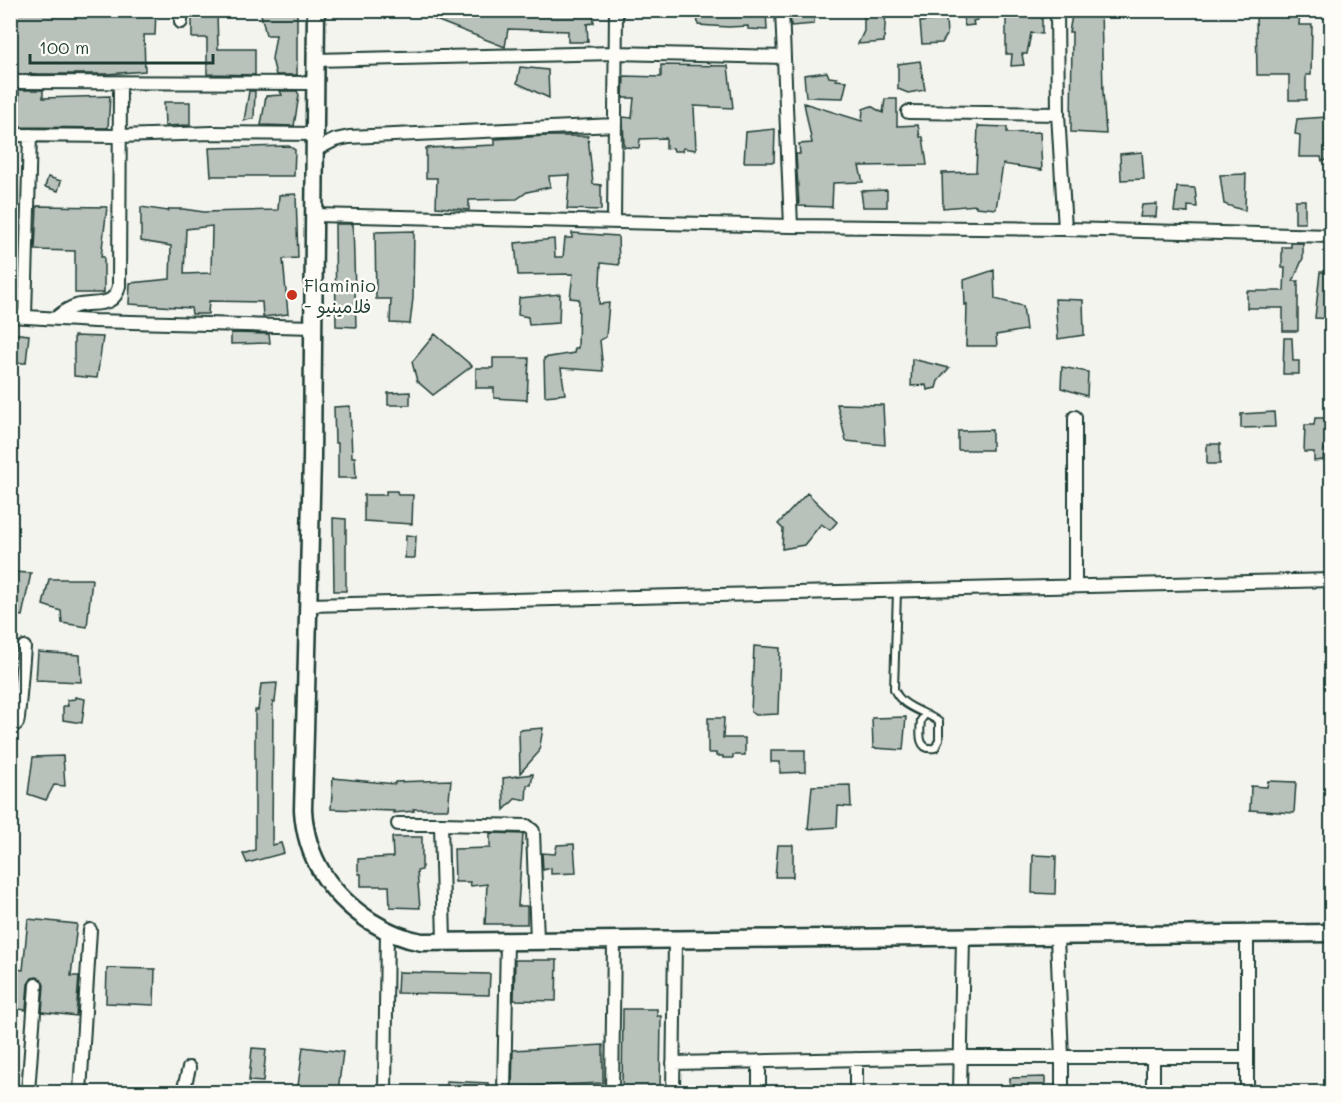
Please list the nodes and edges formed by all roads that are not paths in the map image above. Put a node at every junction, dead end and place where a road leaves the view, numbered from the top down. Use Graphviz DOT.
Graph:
graph roads {
  1 [pos="316,10"];
  2 [pos="616,10"];
  3 [pos="782,10"];
  4 [pos="1057,10"];
  5 [pos="615,53"];
  6 [pos="784,57"];
  7 [pos="315,60"];
  8 [pos="10,82"];
  9 [pos="315,83"];
  10 [pos="120,84"];
  11 [pos="908,112"];
  12 [pos="1058,114"];
  13 [pos="615,125"];
  14 [pos="10,135"];
  15 [pos="30,135"];
  16 [pos="119,136"];
  17 [pos="315,142"];
  18 [pos="315,215"];
  19 [pos="614,221"];
  20 [pos="791,226"];
  21 [pos="1065,230"];
  22 [pos="1332,236"];
  23 [pos="10,316"];
  24 [pos="25,316"];
  25 [pos="56,318"];
  26 [pos="314,327"];
  27 [pos="1075,417"];
  28 [pos="1332,580"];
  29 [pos="1075,586"];
  30 [pos="897,591"];
  31 [pos="309,605"];
  32 [pos="24,647"];
  33 [pos="925,715"];
  34 [pos="10,728"];
  35 [pos="398,824"];
  36 [pos="441,824"];
  37 [pos="90,930"];
  38 [pos="387,931"];
  39 [pos="1332,933"];
  40 [pos="1247,934"];
  41 [pos="1057,936"];
  42 [pos="963,937"];
  43 [pos="537,940"];
  44 [pos="675,940"];
  45 [pos="444,941"];
  46 [pos="507,941"];
  47 [pos="614,941"];
  48 [pos="36,985"];
  49 [pos="961,1057"];
  50 [pos="1062,1057"];
  51 [pos="1153,1057"];
  52 [pos="1247,1057"];
  53 [pos="856,1059"];
  54 [pos="759,1061"];
  55 [pos="673,1063"];
  56 [pos="189,1068"];
  57 [pos="28,1092"];
  58 [pos="80,1092"];
  59 [pos="183,1092"];
  60 [pos="385,1092"];
  61 [pos="504,1092"];
  62 [pos="612,1092"];
  63 [pos="673,1092"];
  64 [pos="759,1092"];
  65 [pos="856,1092"];
  66 [pos="960,1092"];
  67 [pos="1062,1092"];
  68 [pos="1153,1092"];
  69 [pos="1247,1092"];
  1 -- 7 [label="street"];
  2 -- 5 [label="street"];
  3 -- 6 [label="street"];
  4 -- 12 [label="street"];
  5 -- 6 [label="street"];
  5 -- 7 [label="street"];
  5 -- 13 [label="street"];
  6 -- 20 [label="street"];
  7 -- 9 [label="street"];
  8 -- 10 [label="street"];
  9 -- 10 [label="street"];
  9 -- 17 [label="street"];
  10 -- 16 [label="street"];
  11 -- 12 [label="street"];
  12 -- 21 [label="street"];
  13 -- 17 [label="street"];
  13 -- 19 [label="street"];
  14 -- 15 [label="street"];
  15 -- 16 [label="street"];
  15 -- 24 [label="street"];
  16 -- 17 [label="street"];
  16 -- 25 [label="street"];
  17 -- 18 [label="street"];
  18 -- 19 [label="street"];
  18 -- 26 [label="street"];
  19 -- 20 [label="street"];
  20 -- 21 [label="street"];
  21 -- 22 [label="street"];
  23 -- 24 [label="street"];
  24 -- 25 [label="street"];
  25 -- 26 [label="street"];
  26 -- 31 [label="street"];
  27 -- 29 [label="street"];
  28 -- 29 [label="street"];
  29 -- 30 [label="street"];
  30 -- 31 [label="street"];
  30 -- 33 [label="lane"];
  31 -- 38 [label="street"];
  32 -- 34 [label="street"];
  33 -- 33 [label="lane"];
  35 -- 36 [label="street"];
  36 -- 43 [label="street"];
  36 -- 45 [label="street"];
  37 -- 58 [label="street"];
  38 -- 45 [label="street"];
  38 -- 60 [label="street"];
  39 -- 40 [label="street"];
  40 -- 41 [label="street"];
  40 -- 52 [label="street"];
  41 -- 42 [label="street"];
  41 -- 50 [label="street"];
  42 -- 44 [label="street"];
  42 -- 49 [label="street"];
  43 -- 46 [label="street"];
  43 -- 47 [label="street"];
  44 -- 47 [label="street"];
  44 -- 55 [label="street"];
  45 -- 46 [label="street"];
  46 -- 61 [label="street"];
  47 -- 62 [label="street"];
  48 -- 57 [label="street"];
  49 -- 50 [label="street"];
  49 -- 53 [label="street"];
  49 -- 66 [label="street"];
  50 -- 51 [label="street"];
  50 -- 67 [label="street"];
  51 -- 52 [label="street"];
  51 -- 68 [label="street"];
  52 -- 69 [label="street"];
  53 -- 54 [label="street"];
  53 -- 65 [label="street"];
  54 -- 55 [label="street"];
  54 -- 64 [label="street"];
  55 -- 63 [label="street"];
  56 -- 59 [label="street"];
}
